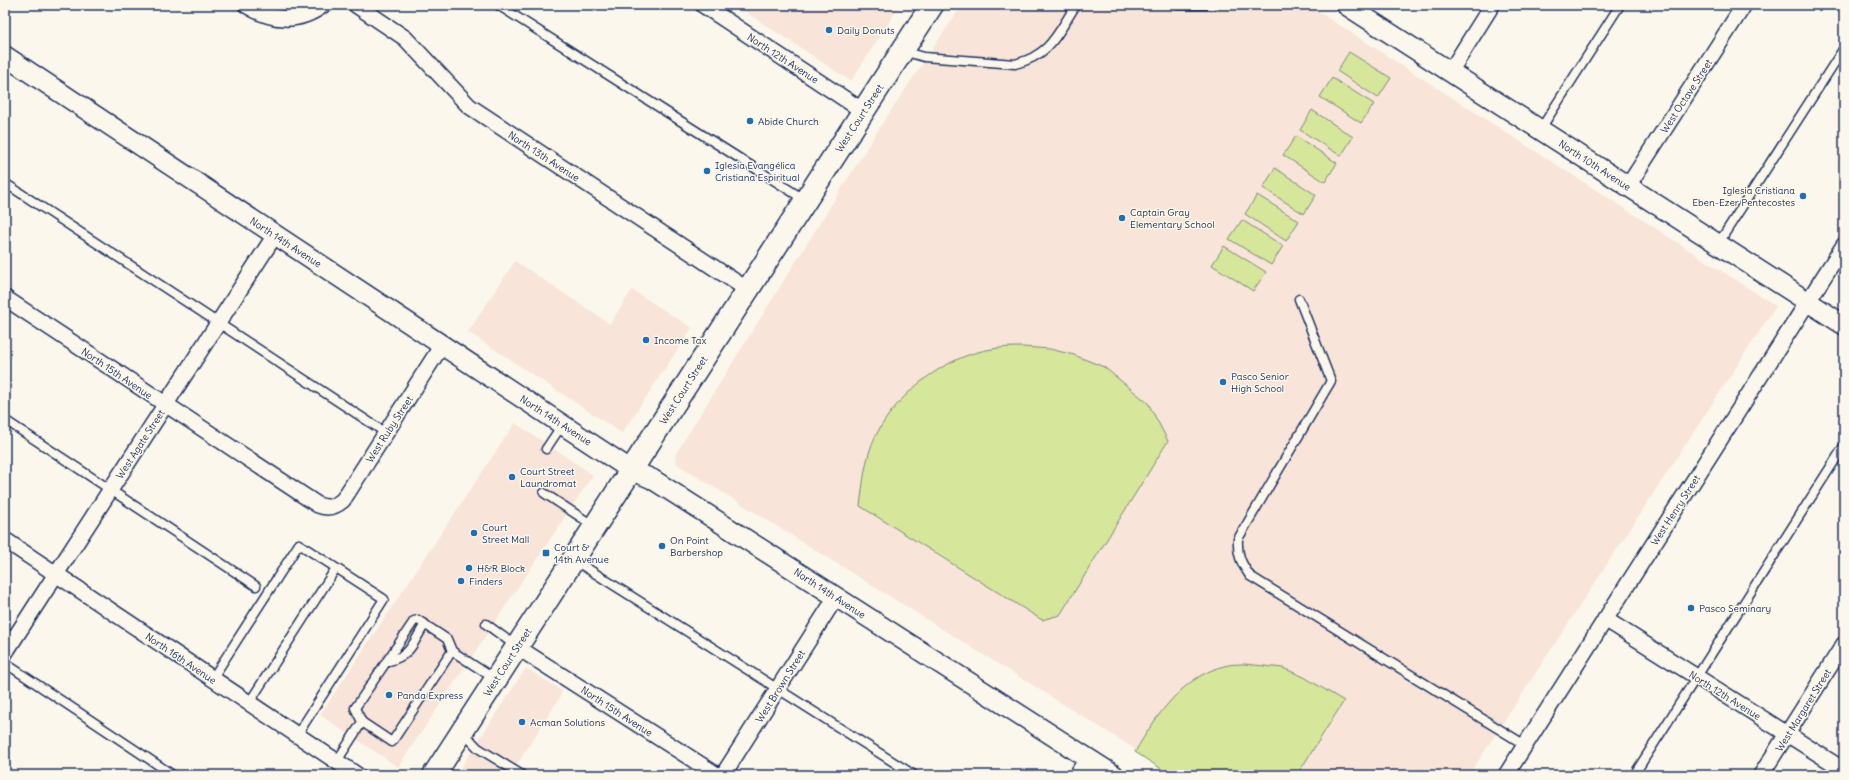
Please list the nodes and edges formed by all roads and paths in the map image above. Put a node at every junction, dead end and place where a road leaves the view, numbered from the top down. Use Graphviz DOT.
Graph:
graph roads {
  1 [pos="246,5"];
  2 [pos="323,5"];
  3 [pos="356,5"];
  4 [pos="498,5"];
  5 [pos="703,5"];
  6 [pos="932,5"];
  7 [pos="1076,5"];
  8 [pos="1177,5"];
  9 [pos="1213,5"];
  10 [pos="1346,5"];
  11 [pos="1492,5"];
  12 [pos="1620,5"];
  13 [pos="1744,5"];
  14 [pos="1844,48"];
  15 [pos="902,51"];
  16 [pos="5,56"];
  17 [pos="1450,72"];
  18 [pos="864,111"];
  19 [pos="1540,130"];
  20 [pos="5,183"];
  21 [pos="1628,186"];
  22 [pos="806,200"];
  23 [pos="275,235"];
  24 [pos="1718,244"];
  25 [pos="1844,245"];
  26 [pos="748,290"];
  27 [pos="5,298"];
  28 [pos="1298,299"];
  29 [pos="1808,302"];
  30 [pos="218,324"];
  31 [pos="1844,325"];
  32 [pos="442,345"];
  33 [pos="166,405"];
  34 [pos="5,420"];
  35 [pos="562,425"];
  36 [pos="386,433"];
  37 [pos="1844,446"];
  38 [pos="546,449"];
  39 [pos="631,470"];
  40 [pos="110,490"];
  41 [pos="544,493"];
  42 [pos="331,507"];
  43 [pos="595,526"];
  44 [pos="5,540"];
  45 [pos="574,559"];
  46 [pos="336,568"];
  47 [pos="56,574"];
  48 [pos="256,586"];
  49 [pos="836,598"];
  50 [pos="1605,619"];
  51 [pos="425,624"];
  52 [pos="486,624"];
  53 [pos="1844,644"];
  54 [pos="517,647"];
  55 [pos="452,651"];
  56 [pos="5,653"];
  57 [pos="386,662"];
  58 [pos="5,663"];
  59 [pos="1696,676"];
  60 [pos="212,679"];
  61 [pos="496,680"];
  62 [pos="778,689"];
  63 [pos="249,703"];
  64 [pos="362,722"];
  65 [pos="462,731"];
  66 [pos="1787,734"];
  67 [pos="296,735"];
  68 [pos="1525,745"];
  69 [pos="1087,758"];
  70 [pos="336,761"];
  71 [pos="1844,770"];
  72 [pos="173,775"];
  73 [pos="357,775"];
  74 [pos="434,775"];
  75 [pos="522,775"];
  76 [pos="717,775"];
  77 [pos="724,775"];
  78 [pos="914,775"];
  79 [pos="1077,775"];
  80 [pos="1114,775"];
  81 [pos="1506,775"];
  82 [pos="1634,775"];
  83 [pos="1761,775"];
  1 -- 2 [label="street"];
  3 -- 26 [label="street, North 13th Avenue"];
  4 -- 22 [label="lane"];
  5 -- 18 [label="street, North 12th Avenue"];
  6 -- 15 [label="main road, West Court Street"];
  7 -- 15 [label="lane"];
  8 -- 9 [label="lane"];
  10 -- 17 [label="street, North 10th Avenue"];
  11 -- 17 [label="street"];
  12 -- 19 [label="lane"];
  13 -- 21 [label="street, West Octave Street"];
  14 -- 24 [label="lane"];
  15 -- 18 [label="main road, West Court Street"];
  16 -- 23 [label="street, North 14th Avenue"];
  17 -- 19 [label="street, North 10th Avenue"];
  18 -- 22 [label="main road, West Court Street"];
  19 -- 21 [label="street, North 10th Avenue"];
  20 -- 30 [label="lane"];
  21 -- 24 [label="street, North 10th Avenue"];
  22 -- 26 [label="main road, West Court Street"];
  23 -- 30 [label="street, West Agate Street"];
  23 -- 32 [label="street, North 14th Avenue"];
  24 -- 29 [label="street, North 10th Avenue"];
  25 -- 29 [label="street, West Henry Street"];
  26 -- 39 [label="main road, West Court Street"];
  27 -- 33 [label="street, North 15th Avenue"];
  28 -- 68 [label="lane"];
  29 -- 31 [label="street, North 10th Avenue"];
  29 -- 50 [label="street, West Henry Street"];
  30 -- 33 [label="street, West Agate Street"];
  30 -- 36 [label="lane"];
  32 -- 35 [label="street, North 14th Avenue"];
  32 -- 36 [label="street, West Ruby Street"];
  33 -- 40 [label="street, West Agate Street"];
  33 -- 42 [label="street, North 15th Avenue"];
  34 -- 40 [label="lane"];
  35 -- 38 [label="lane"];
  35 -- 39 [label="street, North 14th Avenue"];
  36 -- 42 [label="street, West Ruby Street"];
  37 -- 59 [label="lane"];
  39 -- 43 [label="main road, West Court Street"];
  39 -- 49 [label="street, North 14th Avenue"];
  40 -- 47 [label="street, West Agate Street"];
  40 -- 48 [label="lane"];
  41 -- 43 [label="lane"];
  43 -- 45 [label="main road, West Court Street"];
  44 -- 47 [label="street, North 16th Avenue"];
  45 -- 54 [label="main road, West Court Street"];
  45 -- 62 [label="lane"];
  46 -- 60 [label="lane"];
  46 -- 63 [label="lane"];
  46 -- 67 [label="lane"];
  47 -- 56 [label="street, West Agate Street"];
  47 -- 60 [label="street, North 16th Avenue"];
  49 -- 62 [label="street, West Brown Street"];
  49 -- 69 [label="street, North 14th Avenue"];
  50 -- 59 [label="street, North 12th Avenue"];
  50 -- 68 [label="street, West Henry Street"];
  51 -- 55 [label="lane"];
  51 -- 57 [label="lane"];
  51 -- 57 [label="lane"];
  52 -- 54 [label="lane"];
  53 -- 66 [label="street, West Margaret Street"];
  54 -- 61 [label="main road, West Court Street"];
  54 -- 76 [label="street, North 15th Avenue"];
  55 -- 61 [label="lane"];
  55 -- 64 [label="lane"];
  57 -- 64 [label="lane"];
  58 -- 72 [label="lane"];
  59 -- 66 [label="street, North 12th Avenue"];
  59 -- 82 [label="lane"];
  60 -- 63 [label="street, North 16th Avenue"];
  61 -- 65 [label="main road, West Court Street"];
  62 -- 77 [label="street, West Brown Street"];
  62 -- 78 [label="lane"];
  63 -- 67 [label="street, North 16th Avenue"];
  64 -- 70 [label="lane"];
  65 -- 74 [label="main road, West Court Street"];
  65 -- 75 [label="lane"];
  66 -- 71 [label="street, North 12th Avenue"];
  66 -- 83 [label="street, West Margaret Street"];
  67 -- 70 [label="street, North 16th Avenue"];
  68 -- 81 [label="street, West Henry Street"];
  69 -- 79 [label="street"];
  69 -- 80 [label="street, North 14th Avenue"];
  70 -- 73 [label="street, North 16th Avenue"];
}
